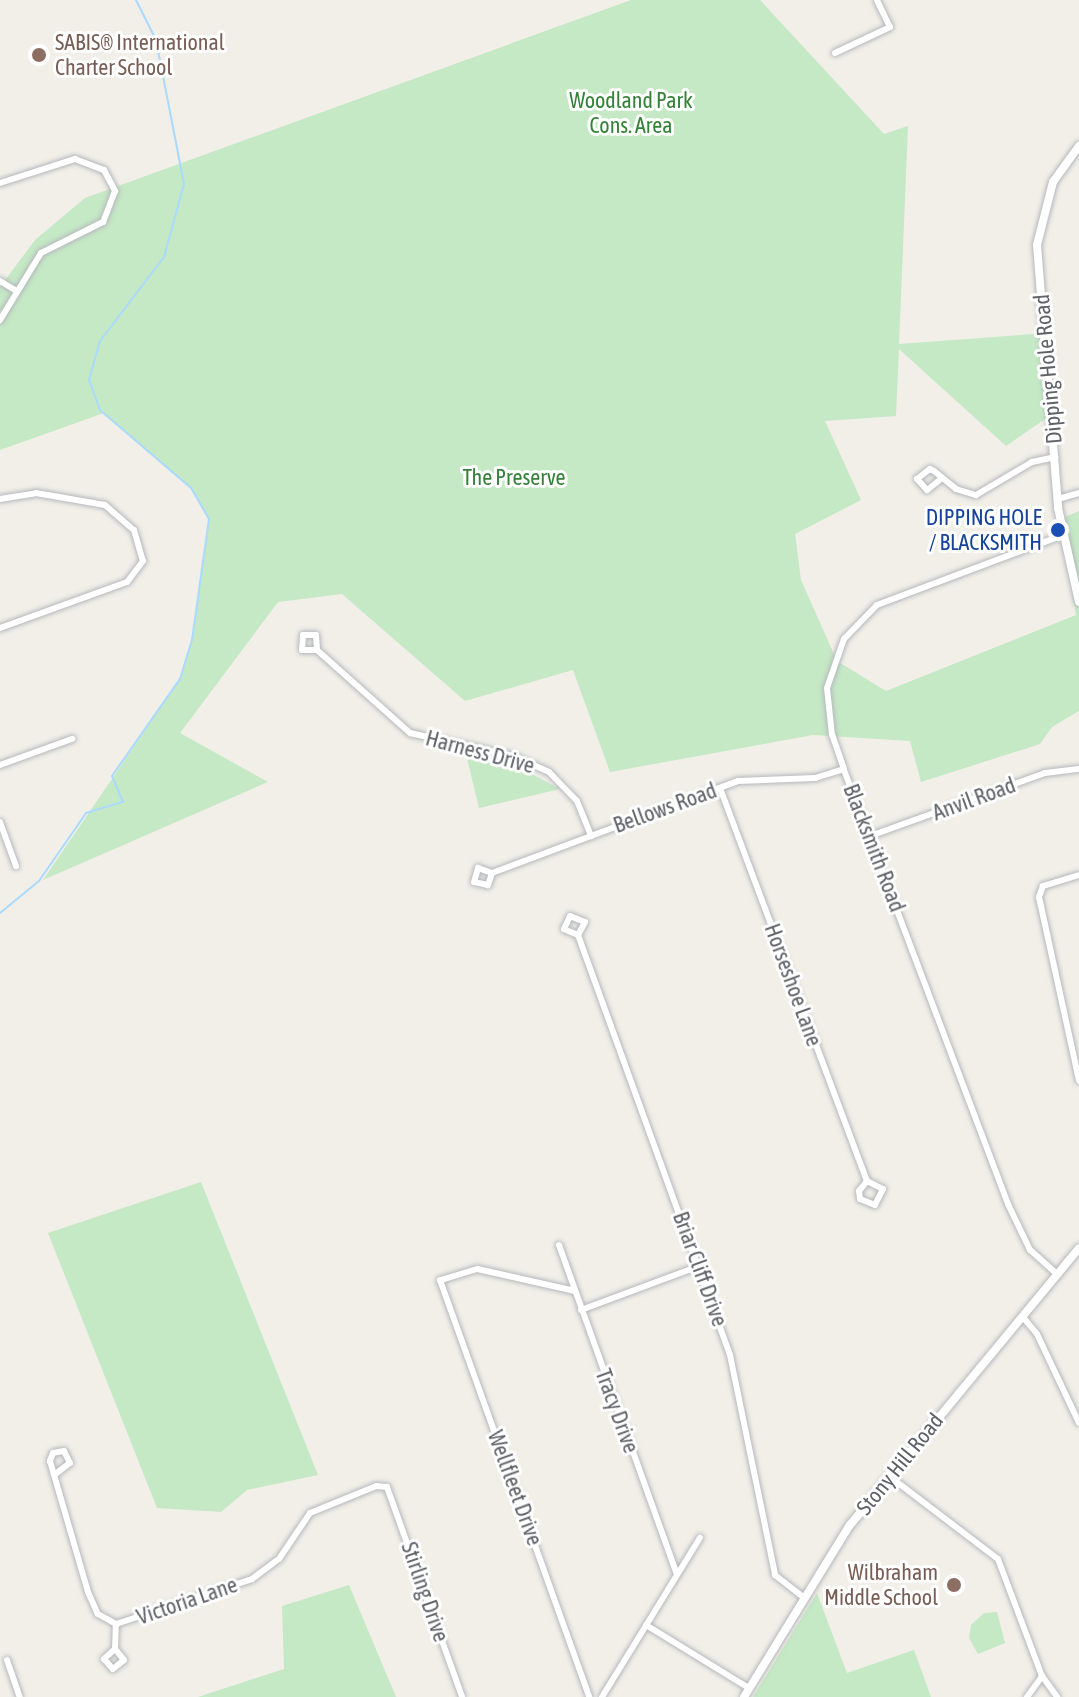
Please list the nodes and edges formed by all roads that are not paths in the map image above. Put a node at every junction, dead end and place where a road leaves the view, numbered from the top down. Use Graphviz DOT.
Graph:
graph roads {
  1 [pos="877,0"];
  2 [pos="835,53"];
  3 [pos="1079,146"];
  4 [pos="0,183"];
  5 [pos="0,281"];
  6 [pos="15,290"];
  7 [pos="0,320"];
  8 [pos="1055,457"];
  9 [pos="942,478"];
  10 [pos="1079,493"];
  11 [pos="0,499"];
  12 [pos="1058,499"];
  13 [pos="1063,535"];
  14 [pos="1079,602"];
  15 [pos="0,628"];
  16 [pos="317,650"];
  17 [pos="72,739"];
  18 [pos="0,765"];
  19 [pos="844,769"];
  20 [pos="1079,769"];
  21 [pos="720,788"];
  22 [pos="0,822"];
  23 [pos="591,836"];
  24 [pos="870,836"];
  25 [pos="16,866"];
  26 [pos="492,873"];
  27 [pos="1079,875"];
  28 [pos="578,935"];
  29 [pos="1079,1081"];
  30 [pos="867,1181"];
  31 [pos="559,1245"];
  32 [pos="1079,1248"];
  33 [pos="699,1266"];
  34 [pos="1057,1274"];
  35 [pos="575,1291"];
  36 [pos="581,1310"];
  37 [pos="1022,1316"];
  38 [pos="1079,1423"];
  39 [pos="54,1475"];
  40 [pos="889,1476"];
  41 [pos="387,1487"];
  42 [pos="700,1538"];
  43 [pos="677,1575"];
  44 [pos="804,1598"];
  45 [pos="116,1624"];
  46 [pos="646,1625"];
  47 [pos="115,1649"];
  48 [pos="7,1660"];
  49 [pos="1042,1676"];
  50 [pos="749,1688"];
  51 [pos="20,1697"];
  52 [pos="462,1697"];
  53 [pos="589,1697"];
  54 [pos="602,1697"];
  55 [pos="744,1697"];
  56 [pos="1027,1697"];
  57 [pos="1057,1697"];
  1 -- 2 [label="street"];
  3 -- 8 [label="main road, Dipping Hole Road"];
  4 -- 6 [label="street"];
  5 -- 6 [label="street"];
  6 -- 7 [label="street"];
  8 -- 9 [label="street"];
  8 -- 12 [label="main road, Dipping Hole Road"];
  10 -- 12 [label="street"];
  11 -- 15 [label="street"];
  12 -- 13 [label="main road, Dipping Hole Road"];
  13 -- 14 [label="main road, Dipping Hole Road"];
  13 -- 19 [label="street, Blacksmith Road"];
  16 -- 23 [label="street, Harness Drive"];
  17 -- 18 [label="street"];
  19 -- 21 [label="street, Bellows Road"];
  19 -- 24 [label="street, Blacksmith Road"];
  20 -- 24 [label="street, Anvil Road"];
  21 -- 23 [label="street, Bellows Road"];
  21 -- 30 [label="street, Horseshoe Lane"];
  22 -- 25 [label="street"];
  23 -- 26 [label="street, Bellows Road"];
  24 -- 34 [label="street, Blacksmith Road"];
  27 -- 29 [label="street"];
  28 -- 33 [label="street, Briar Cliff Drive"];
  30 -- 30 [label="street, Horseshoe Lane"];
  31 -- 35 [label="street, Tracy Drive"];
  32 -- 34 [label="main road, Stony Hill Road"];
  33 -- 36 [label="street"];
  33 -- 44 [label="street, Briar Cliff Drive"];
  34 -- 37 [label="main road, Stony Hill Road"];
  35 -- 36 [label="street, Tracy Drive"];
  35 -- 53 [label="street, Wellfleet Drive"];
  36 -- 43 [label="street, Tracy Drive"];
  37 -- 38 [label="street"];
  37 -- 40 [label="main road, Stony Hill Road"];
  39 -- 45 [label="street, Victoria Lane"];
  40 -- 44 [label="main road, Stony Hill Road"];
  40 -- 49 [label="street"];
  41 -- 45 [label="street, Victoria Lane"];
  41 -- 52 [label="street, Stirling Drive"];
  42 -- 43 [label="street"];
  43 -- 46 [label="street"];
  44 -- 50 [label="main road, Stony Hill Road"];
  45 -- 47 [label="street"];
  46 -- 50 [label="street"];
  46 -- 54 [label="street"];
  48 -- 51 [label="street"];
  49 -- 56 [label="street"];
  49 -- 57 [label="street"];
  50 -- 55 [label="main road, Stony Hill Road"];
}
